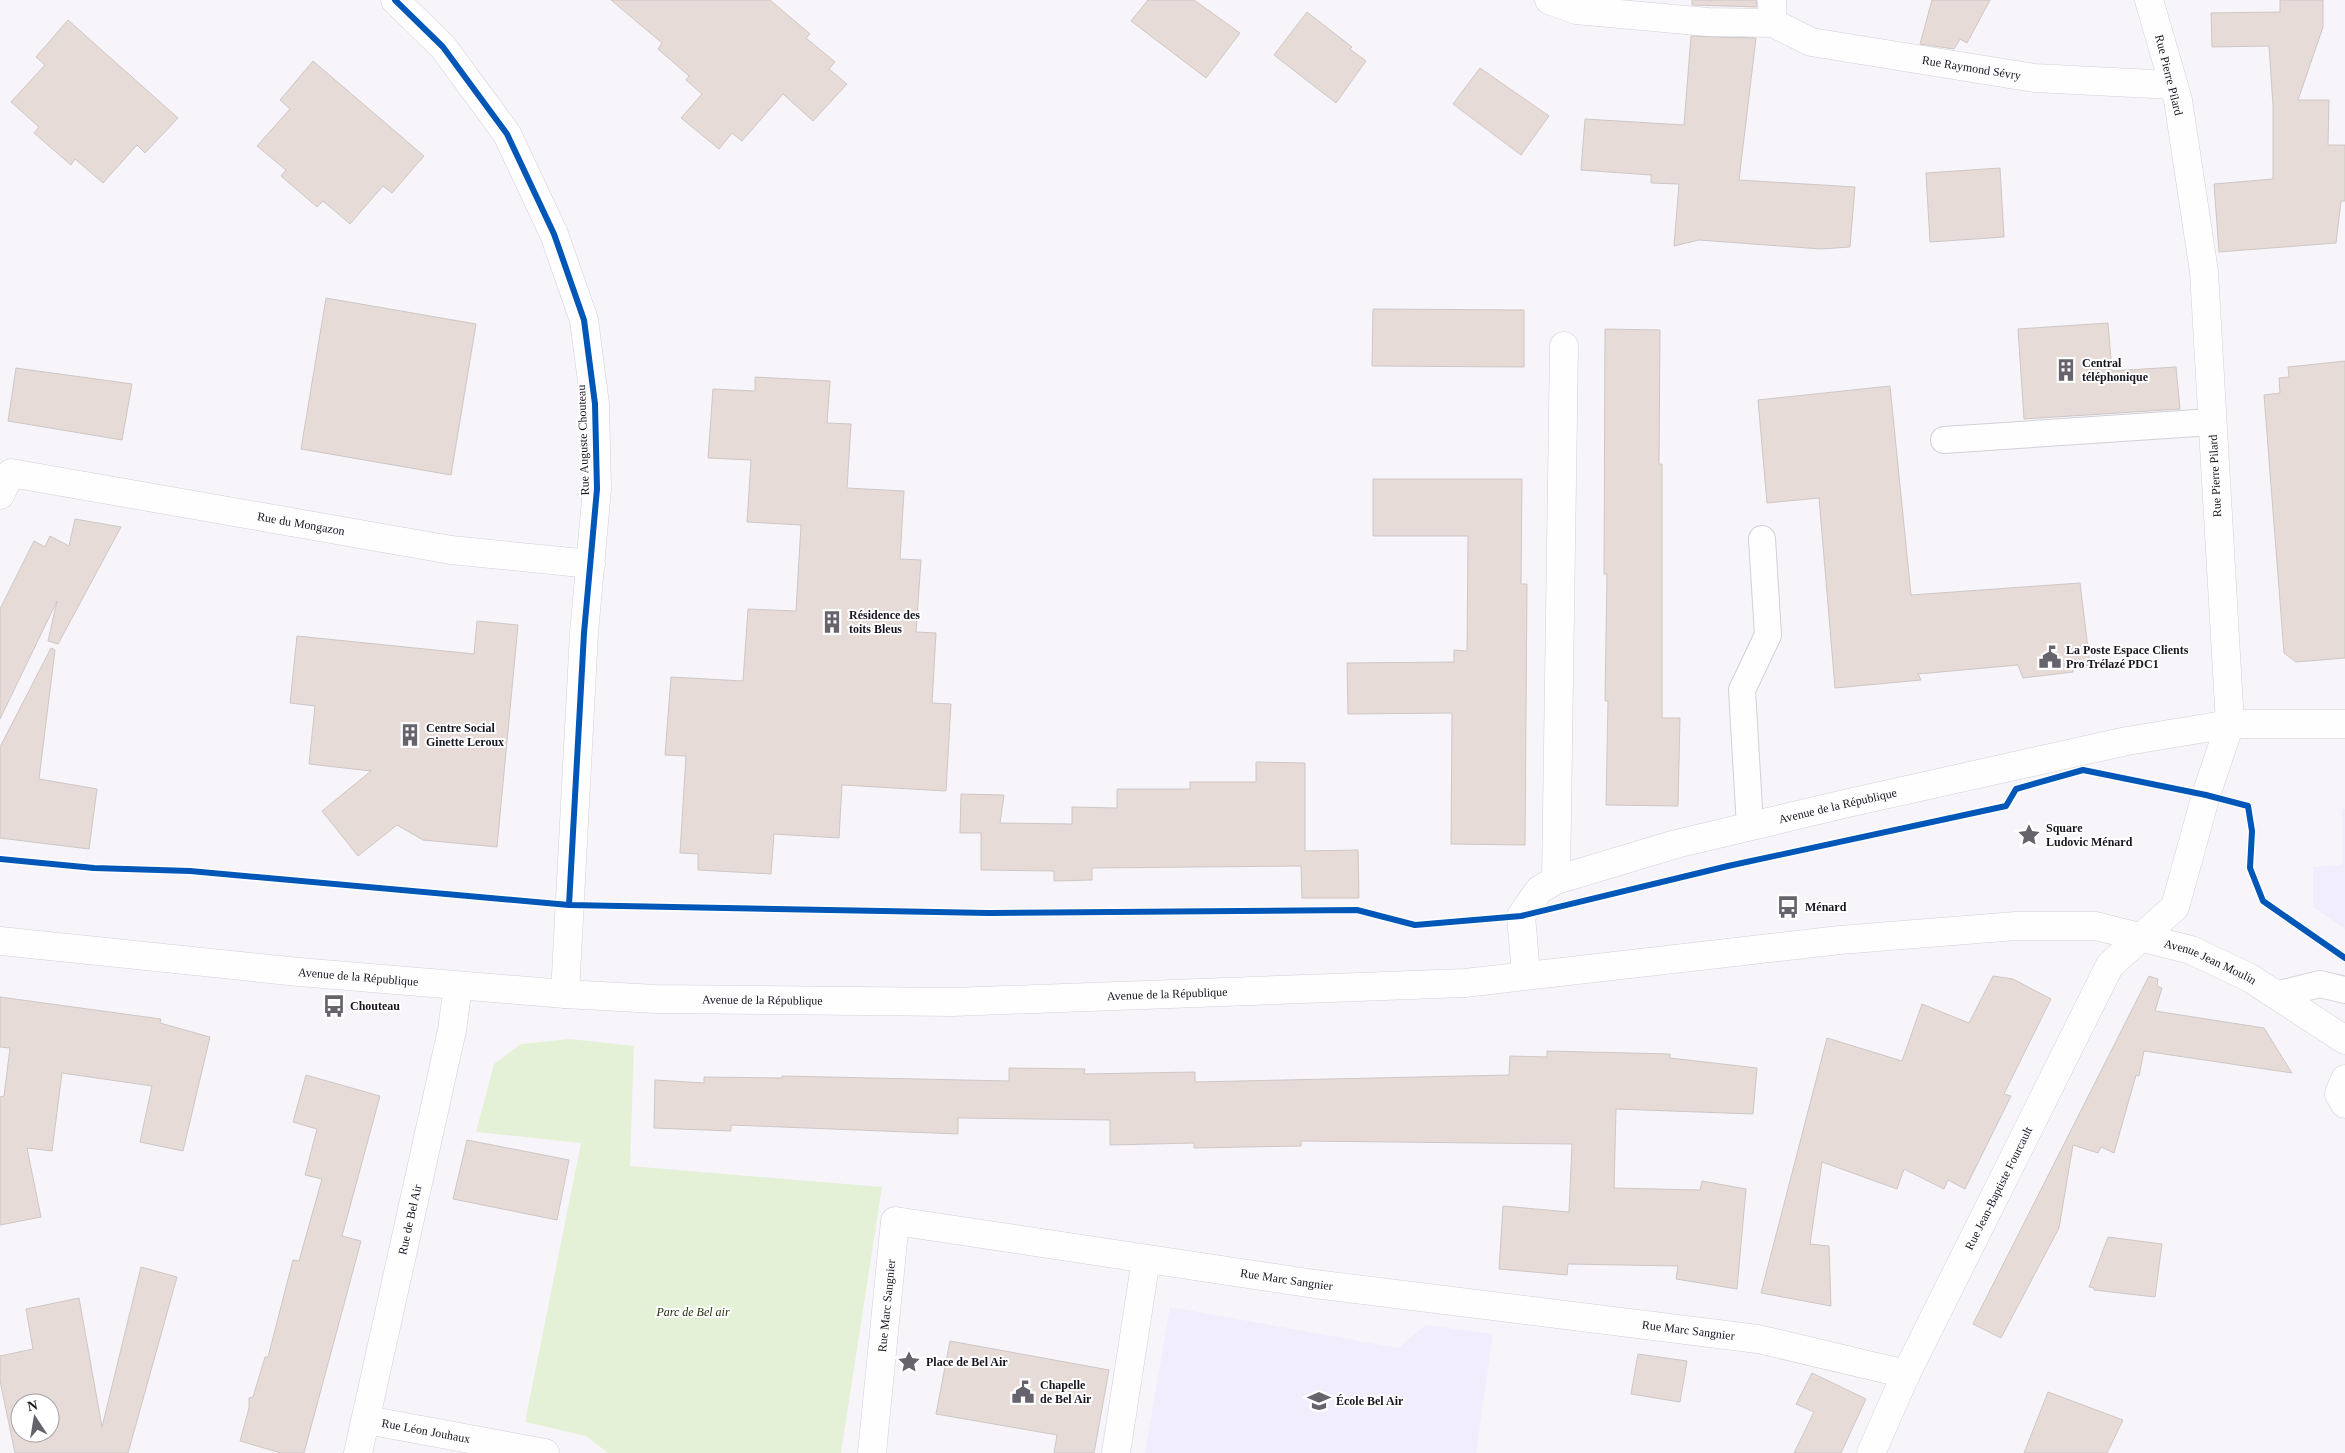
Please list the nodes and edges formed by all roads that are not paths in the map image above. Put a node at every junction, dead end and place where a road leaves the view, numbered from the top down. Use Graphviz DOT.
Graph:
graph roads {
  1 [pos="395,0"];
  2 [pos="1548,0"];
  3 [pos="2149,0"];
  4 [pos="1773,12"];
  5 [pos="2173,84"];
  6 [pos="1564,346"];
  7 [pos="2212,422"];
  8 [pos="1944,440"];
  9 [pos="4,480"];
  10 [pos="1762,540"];
  11 [pos="591,564"];
  12 [pos="2230,724"];
  13 [pos="2345,724"];
  14 [pos="1750,826"];
  15 [pos="1556,880"];
  16 [pos="2143,936"];
  17 [pos="0,941"];
  18 [pos="1526,974"];
  19 [pos="458,986"];
  20 [pos="2345,990"];
  21 [pos="565,994"];
  22 [pos="2275,995"];
  23 [pos="2345,1040"];
  24 [pos="2345,1079"];
  25 [pos="2345,1104"];
  26 [pos="1146,1259"];
  27 [pos="1906,1374"];
  28 [pos="367,1420"];
  29 [pos="358,1453"];
  30 [pos="545,1453"];
  31 [pos="872,1453"];
  32 [pos="1116,1453"];
  33 [pos="1870,1453"];
  1 -- 11 [label="street, Rue Auguste Chouteau"];
  2 -- 4 [label="street, Rue Raymond Sévry"];
  3 -- 5 [label="street, Rue Pierre Pilard"];
  4 -- 5 [label="street, Rue Raymond Sévry"];
  5 -- 7 [label="street, Rue Pierre Pilard"];
  6 -- 15 [label="street"];
  7 -- 8 [label="lane"];
  7 -- 12 [label="street, Rue Pierre Pilard"];
  9 -- 11 [label="street, Rue du Mongazon"];
  10 -- 14 [label="lane"];
  11 -- 21 [label="street, Rue Auguste Chouteau"];
  12 -- 13 [label="street, Avenue de la République"];
  12 -- 14 [label="street, Avenue de la République"];
  12 -- 16 [label="street, Rue Pierre Pilard"];
  14 -- 15 [label="street, Avenue de la République"];
  15 -- 18 [label="street, Avenue de la République"];
  16 -- 18 [label="street, Avenue de la République"];
  16 -- 22 [label="street, Avenue Jean Moulin"];
  16 -- 27 [label="street, Rue Jean-Baptiste Fourcault"];
  17 -- 19 [label="street, Avenue de la République"];
  18 -- 21 [label="street, Avenue de la République"];
  19 -- 21 [label="street, Avenue de la République"];
  19 -- 28 [label="street, Rue de Bel Air"];
  20 -- 22 [label="lane"];
  22 -- 23 [label="street, Avenue Jean Moulin"];
  24 -- 25 [label="street"];
  26 -- 27 [label="street, Rue Marc Sangnier"];
  26 -- 31 [label="street, Rue Marc Sangnier"];
  26 -- 32 [label="street"];
  27 -- 33 [label="street, Rue Jean-Baptiste Fourcault"];
  28 -- 29 [label="street, Rue de Bel Air"];
  28 -- 30 [label="street, Rue Léon Jouhaux"];
}
